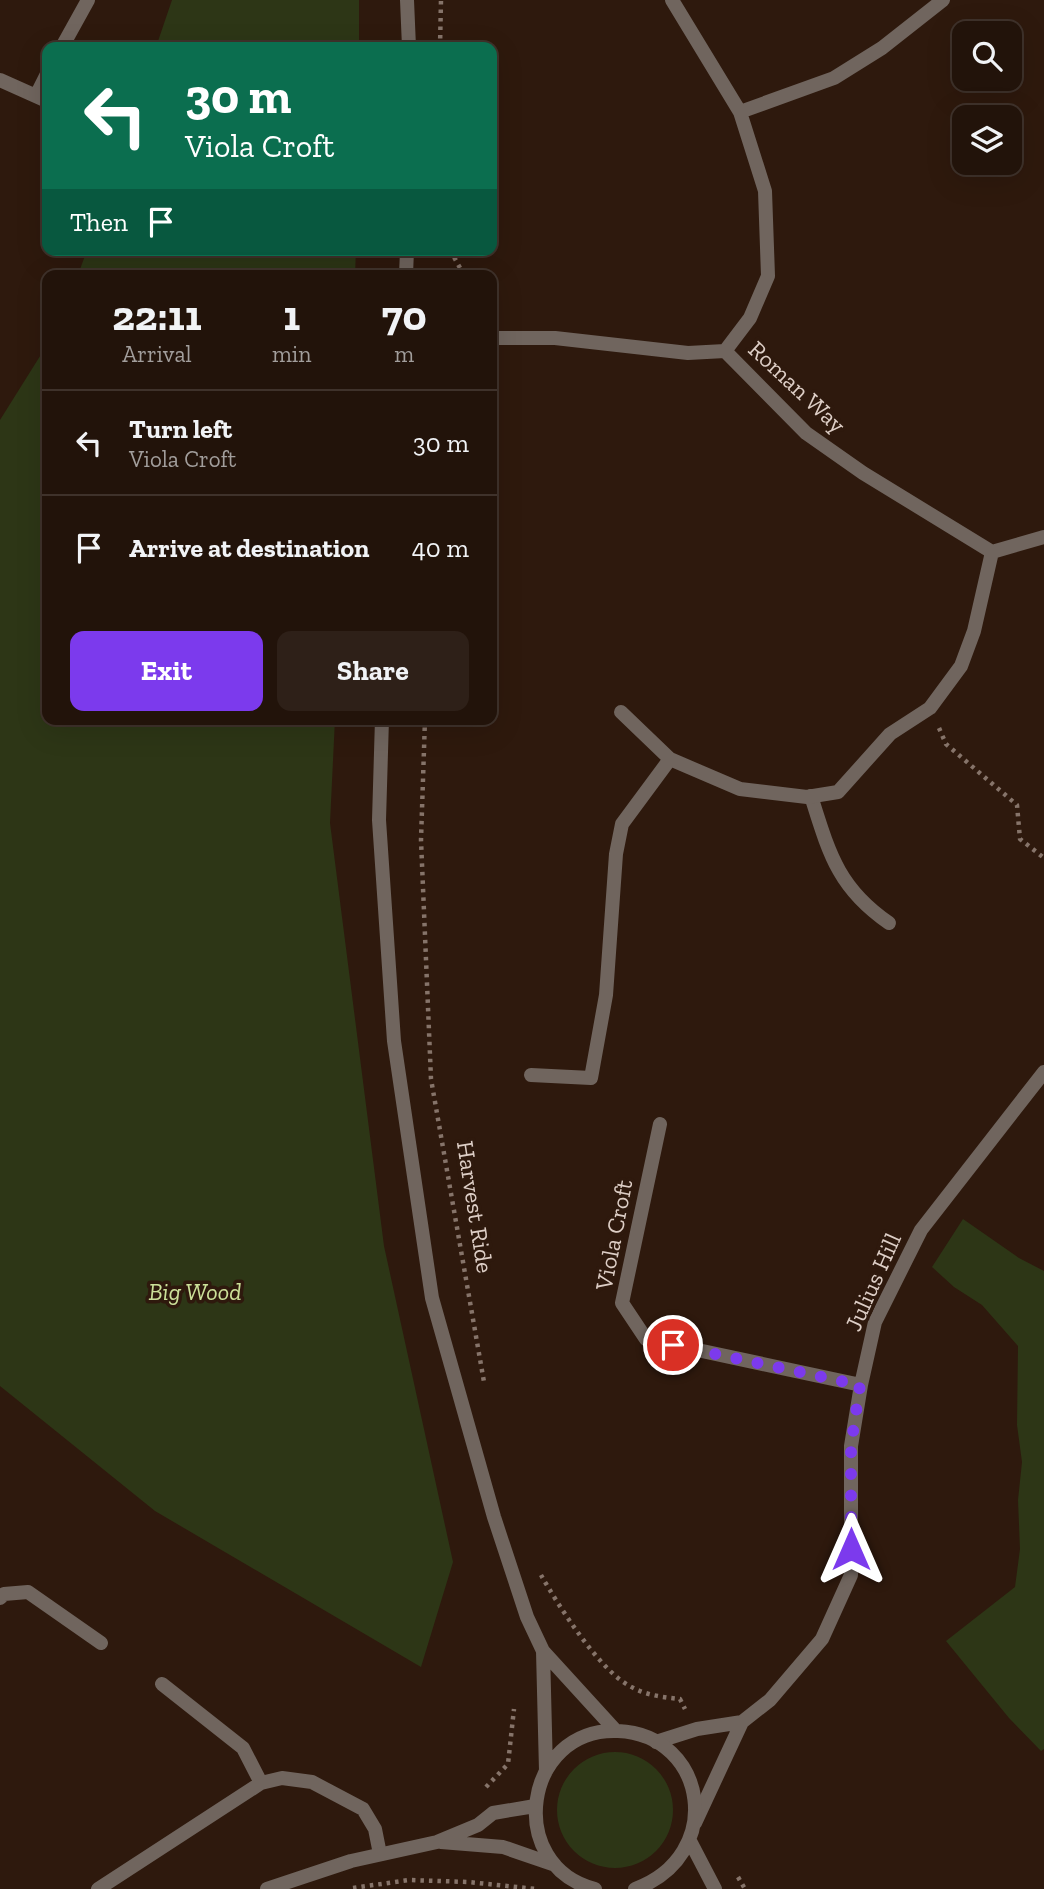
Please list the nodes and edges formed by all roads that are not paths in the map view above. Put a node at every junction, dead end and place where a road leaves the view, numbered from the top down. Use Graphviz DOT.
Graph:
graph roads {
  1 [pos="88,0"];
  2 [pos="407,0"];
  3 [pos="672,0"];
  4 [pos="943,0"];
  5 [pos="65,42"];
  6 [pos="409,42"];
  7 [pos="0,80"];
  8 [pos="41,98"];
  9 [pos="740,112"];
  10 [pos="497,338"];
  11 [pos="725,351"];
  12 [pos="1044,537"];
  13 [pos="992,552"];
  14 [pos="621,712"];
  15 [pos="382,725"];
  16 [pos="670,759"];
  17 [pos="811,796"];
  18 [pos="889,923"];
  19 [pos="1044,1072"];
  20 [pos="531,1075"];
  21 [pos="660,1124"];
  22 [pos="860,1385"];
  23 [pos="0,1598"];
  24 [pos="101,1643"];
  25 [pos="543,1651"];
  26 [pos="162,1684"];
  27 [pos="742,1722"];
  28 [pos="617,1731"];
  29 [pos="656,1742"];
  30 [pos="546,1770"];
  31 [pos="261,1783"];
  32 [pos="535,1806"];
  33 [pos="695,1823"];
  34 [pos="690,1841"];
  35 [pos="437,1842"];
  36 [pos="380,1854"];
  37 [pos="555,1865"];
  38 [pos="98,1889"];
  39 [pos="267,1889"];
  40 [pos="596,1889"];
  41 [pos="637,1889"];
  42 [pos="715,1889"];
  1 -- 5 [label="street"];
  2 -- 6 [label="street"];
  3 -- 9 [label="street"];
  4 -- 9 [label="street"];
  7 -- 8 [label="street"];
  9 -- 11 [label="street"];
  10 -- 11 [label="street, Roman Way"];
  11 -- 13 [label="street, Roman Way"];
  12 -- 13 [label="street"];
  13 -- 17 [label="street"];
  14 -- 16 [label="street"];
  15 -- 25 [label="street"];
  16 -- 17 [label="street"];
  16 -- 20 [label="street"];
  17 -- 18 [label="street"];
  19 -- 22 [label="street, Julius Hill"];
  21 -- 22 [label="street, Viola Croft"];
  22 -- 27 [label="street, Julius Hill"];
  23 -- 24 [label="street"];
  25 -- 28 [label="street"];
  25 -- 30 [label="street"];
  26 -- 31 [label="street"];
  27 -- 29 [label="street, Julius Hill"];
  27 -- 33 [label="street, Julius Hill"];
  28 -- 29 [label="street"];
  28 -- 30 [label="street"];
  29 -- 33 [label="street"];
  30 -- 32 [label="street"];
  31 -- 36 [label="street"];
  31 -- 38 [label="street"];
  32 -- 35 [label="street"];
  32 -- 37 [label="street"];
  33 -- 34 [label="street"];
  34 -- 41 [label="street"];
  34 -- 42 [label="street"];
  35 -- 36 [label="street"];
  35 -- 37 [label="street"];
  36 -- 39 [label="street"];
  37 -- 40 [label="street"];
}
